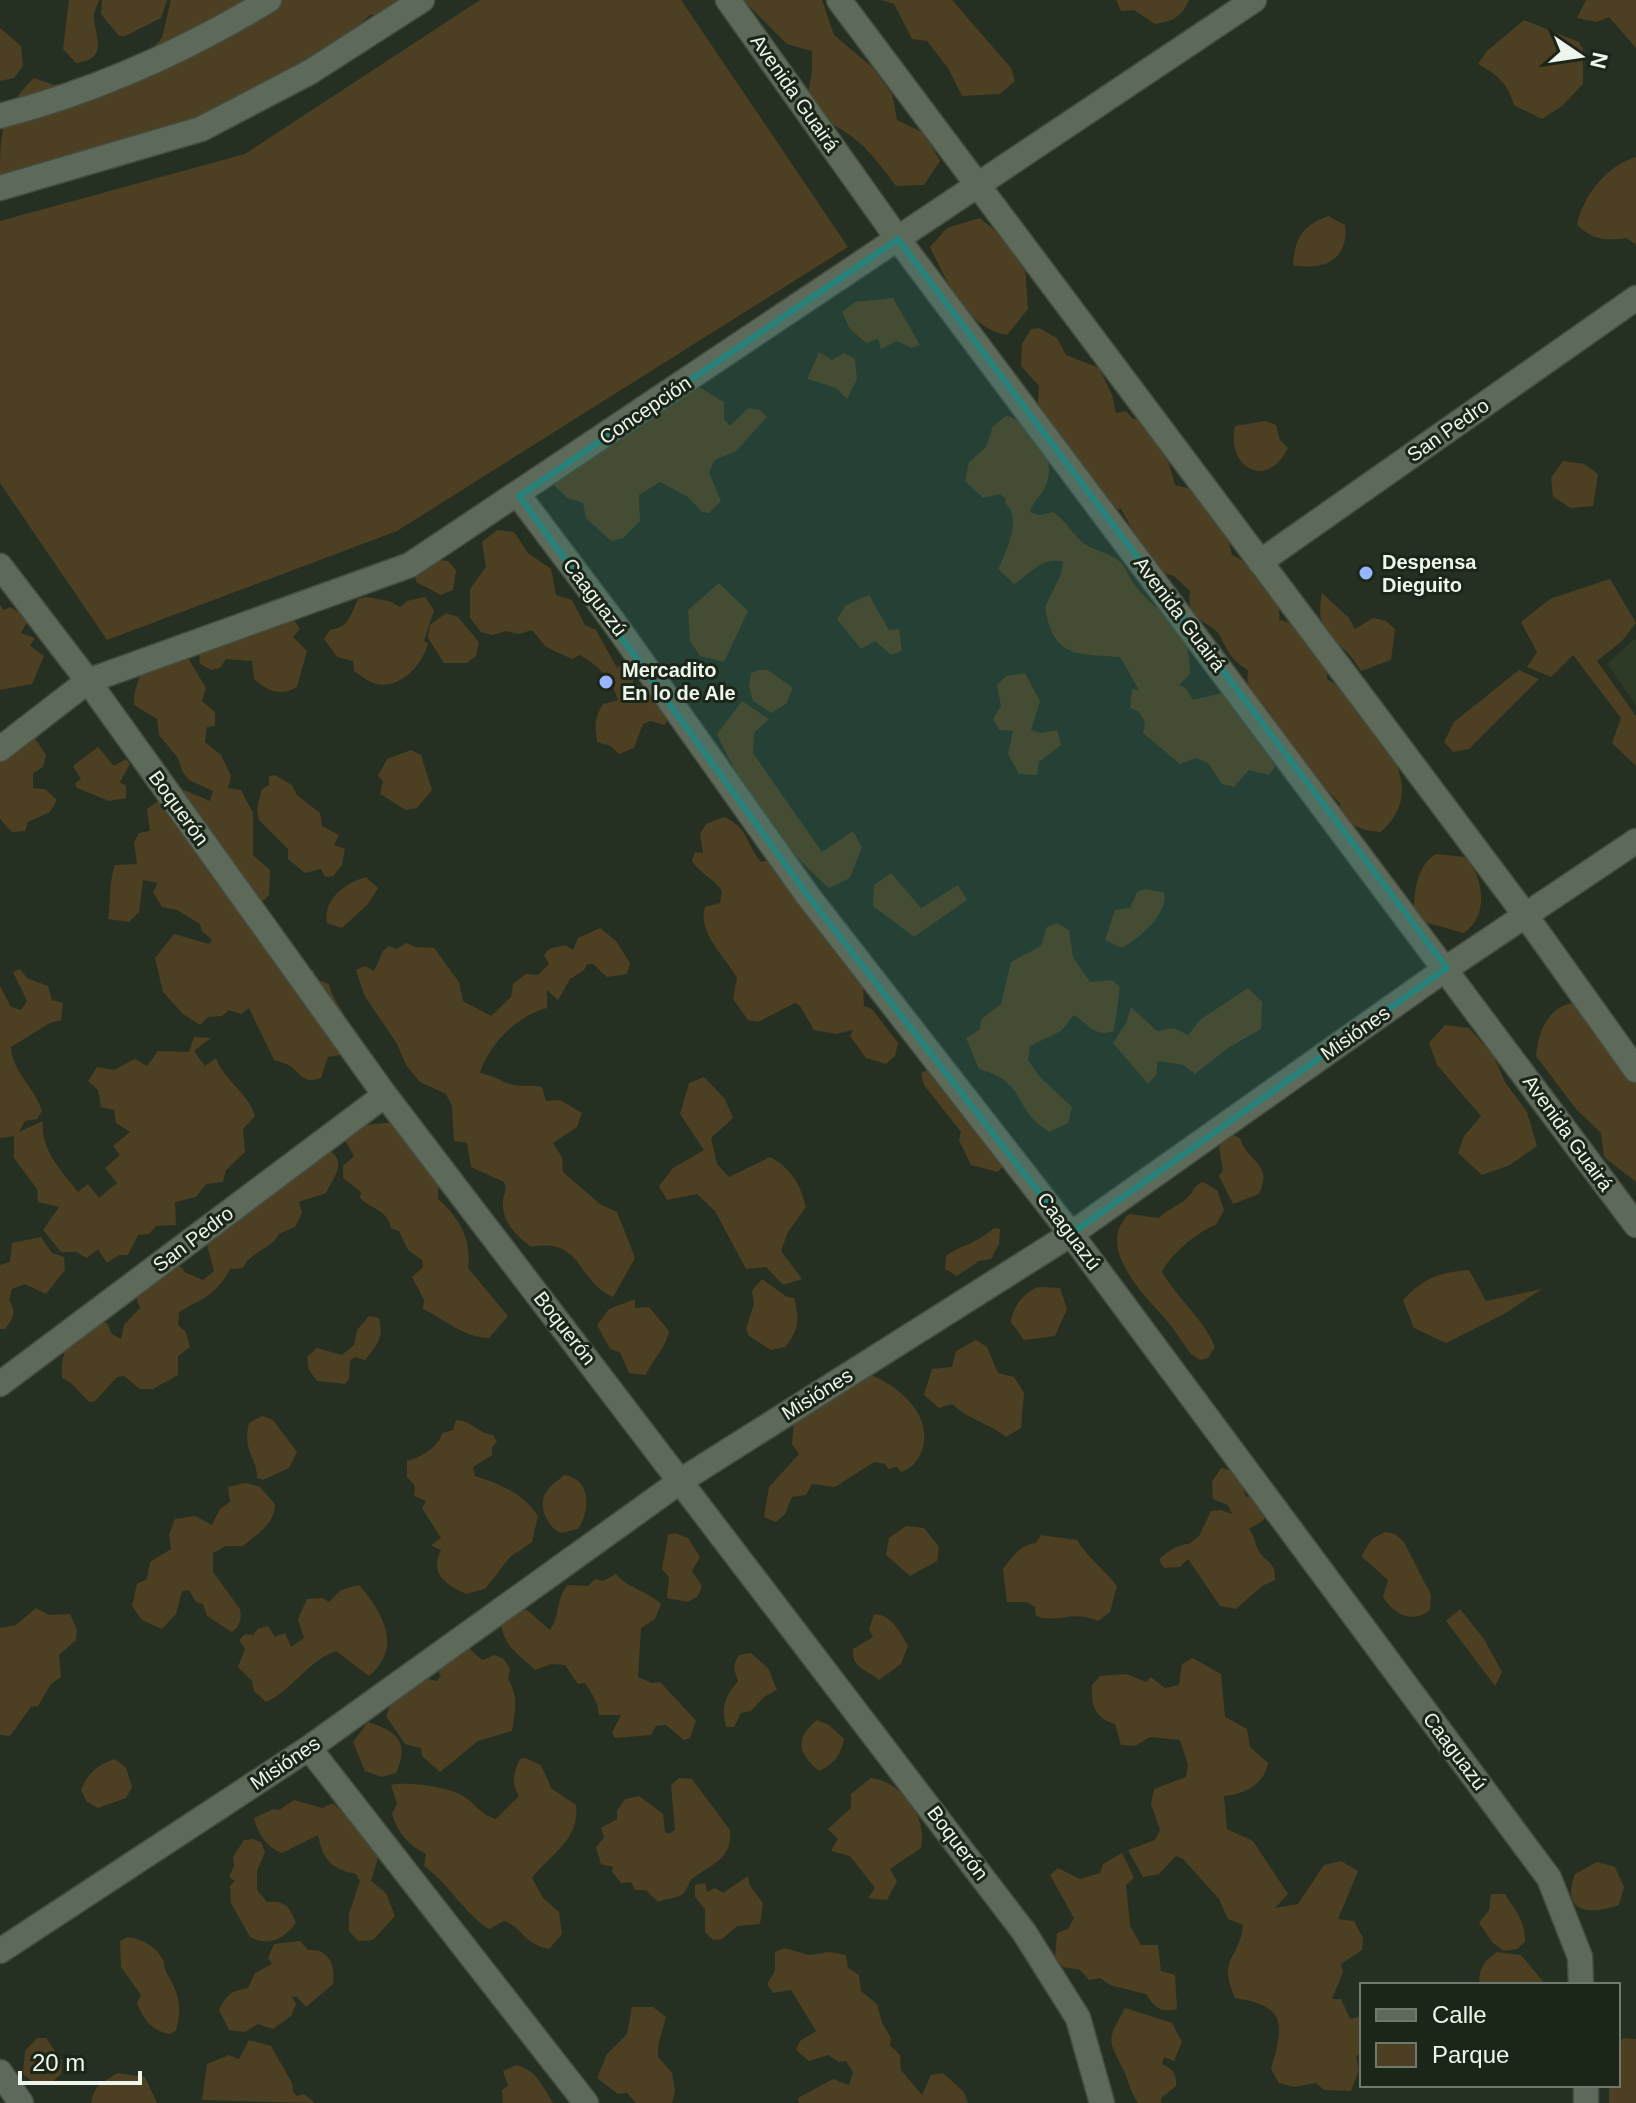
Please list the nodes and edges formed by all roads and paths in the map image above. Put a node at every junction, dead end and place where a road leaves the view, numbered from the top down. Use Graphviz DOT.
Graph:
graph roads {
  1 [pos="269,0"];
  2 [pos="422,0"];
  3 [pos="728,0"];
  4 [pos="839,0"];
  5 [pos="1254,0"];
  6 [pos="0,116"];
  7 [pos="979,185"];
  8 [pos="0,188"];
  9 [pos="898,239"];
  10 [pos="1636,298"];
  11 [pos="519,496"];
  12 [pos="1260,562"];
  13 [pos="0,566"];
  14 [pos="88,681"];
  15 [pos="0,749"];
  16 [pos="1636,841"];
  17 [pos="1526,916"];
  18 [pos="1447,968"];
  19 [pos="1636,1070"];
  20 [pos="385,1095"];
  21 [pos="1636,1225"];
  22 [pos="1071,1234"];
  23 [pos="0,1384"];
  24 [pos="682,1480"];
  25 [pos="309,1748"];
  26 [pos="0,1951"];
  27 [pos="1581,1983"];
  28 [pos="0,2072"];
  29 [pos="21,2103"];
  30 [pos="586,2103"];
  31 [pos="1102,2103"];
  1 -- 6 [label="street"];
  2 -- 8 [label="street"];
  3 -- 9 [label="street, Avenida Guairá"];
  4 -- 7 [label="street"];
  5 -- 7 [label="street, Concepción"];
  7 -- 9 [label="street, Concepción"];
  7 -- 12 [label="street"];
  9 -- 11 [label="street, Concepción"];
  9 -- 18 [label="street, Avenida Guairá"];
  10 -- 12 [label="street, San Pedro"];
  11 -- 14 [label="street, Concepción"];
  11 -- 22 [label="street, Caaguazú"];
  12 -- 17 [label="street"];
  13 -- 14 [label="street, Boquerón"];
  14 -- 15 [label="street, Concepción"];
  14 -- 20 [label="street, Boquerón"];
  16 -- 17 [label="street, Misiónes"];
  17 -- 18 [label="street, Misiónes"];
  17 -- 19 [label="street"];
  18 -- 21 [label="street, Avenida Guairá"];
  18 -- 22 [label="street, Misiónes"];
  20 -- 23 [label="street, San Pedro"];
  20 -- 24 [label="street, Boquerón"];
  22 -- 24 [label="street, Misiónes"];
  22 -- 27 [label="street, Caaguazú"];
  24 -- 25 [label="street, Misiónes"];
  24 -- 31 [label="street, Boquerón"];
  25 -- 26 [label="street, Misiónes"];
  25 -- 30 [label="street"];
  28 -- 29 [label="street"];
}
